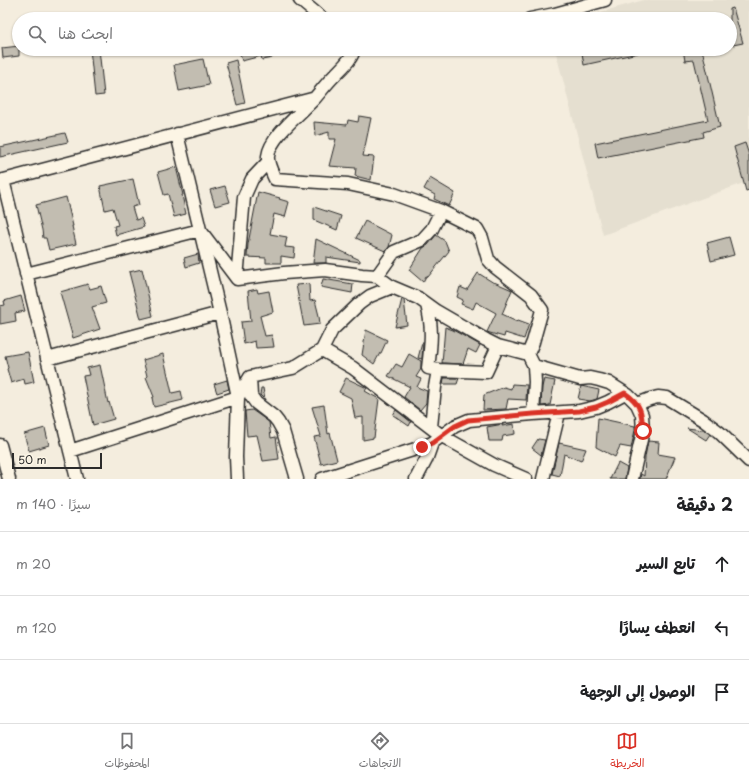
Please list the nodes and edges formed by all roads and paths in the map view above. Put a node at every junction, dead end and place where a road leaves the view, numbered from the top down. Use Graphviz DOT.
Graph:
graph roads {
  1 [pos="300,0"];
  2 [pos="605,0"];
  3 [pos="315,12"];
  4 [pos="562,12"];
  5 [pos="352,56"];
  6 [pos="314,99"];
  7 [pos="177,134"];
  8 [pos="268,162"];
  9 [pos="1,180"];
  10 [pos="441,211"];
  11 [pos="200,230"];
  12 [pos="26,274"];
  13 [pos="378,276"];
  14 [pos="237,279"];
  15 [pos="392,287"];
  16 [pos="427,304"];
  17 [pos="220,313"];
  18 [pos="498,346"];
  19 [pos="322,350"];
  20 [pos="528,354"];
  21 [pos="47,358"];
  22 [pos="534,366"];
  23 [pos="438,370"];
  24 [pos="250,377"];
  25 [pos="625,393"];
  26 [pos="238,398"];
  27 [pos="637,404"];
  28 [pos="558,413"];
  29 [pos="533,414"];
  30 [pos="431,427"];
  31 [pos="442,436"];
  32 [pos="432,443"];
  33 [pos="0,446"];
  34 [pos="70,450"];
  35 [pos="749,461"];
  36 [pos="9,479"];
  37 [pos="77,479"];
  38 [pos="237,479"];
  39 [pos="297,479"];
  40 [pos="322,479"];
  41 [pos="416,479"];
  42 [pos="526,479"];
  43 [pos="543,479"];
  44 [pos="632,479"];
  1 -- 3 [label="street"];
  2 -- 4 [label="street"];
  5 -- 6 [label="street"];
  6 -- 7 [label="street"];
  6 -- 8 [label="street"];
  7 -- 9 [label="street"];
  7 -- 11 [label="street"];
  8 -- 10 [label="street"];
  8 -- 14 [label="street"];
  9 -- 12 [label="street"];
  10 -- 13 [label="street"];
  10 -- 20 [label="street"];
  11 -- 12 [label="street"];
  11 -- 14 [label="street"];
  11 -- 17 [label="street"];
  12 -- 21 [label="street"];
  13 -- 14 [label="street"];
  13 -- 15 [label="street"];
  15 -- 16 [label="street"];
  15 -- 19 [label="street"];
  16 -- 18 [label="street"];
  16 -- 23 [label="street"];
  17 -- 21 [label="street"];
  17 -- 26 [label="street"];
  18 -- 20 [label="street"];
  18 -- 23 [label="street"];
  19 -- 24 [label="street"];
  19 -- 30 [label="street"];
  20 -- 22 [label="street"];
  21 -- 34 [label="street"];
  22 -- 25 [label="street"];
  22 -- 29 [label="street"];
  23 -- 30 [label="street"];
  24 -- 26 [label="street"];
  24 -- 39 [label="street"];
  25 -- 27 [label="street"];
  25 -- 28 [label="street"];
  26 -- 34 [label="street"];
  26 -- 38 [label="street"];
  27 -- 35 [label="street"];
  27 -- 44 [label="street"];
  28 -- 29 [label="street"];
  28 -- 43 [label="street"];
  29 -- 31 [label="street"];
  30 -- 31 [label="street"];
  31 -- 32 [label="street"];
  31 -- 42 [label="street"];
  32 -- 40 [label="street"];
  32 -- 41 [label="street"];
  33 -- 36 [label="street"];
  34 -- 37 [label="street"];
}
